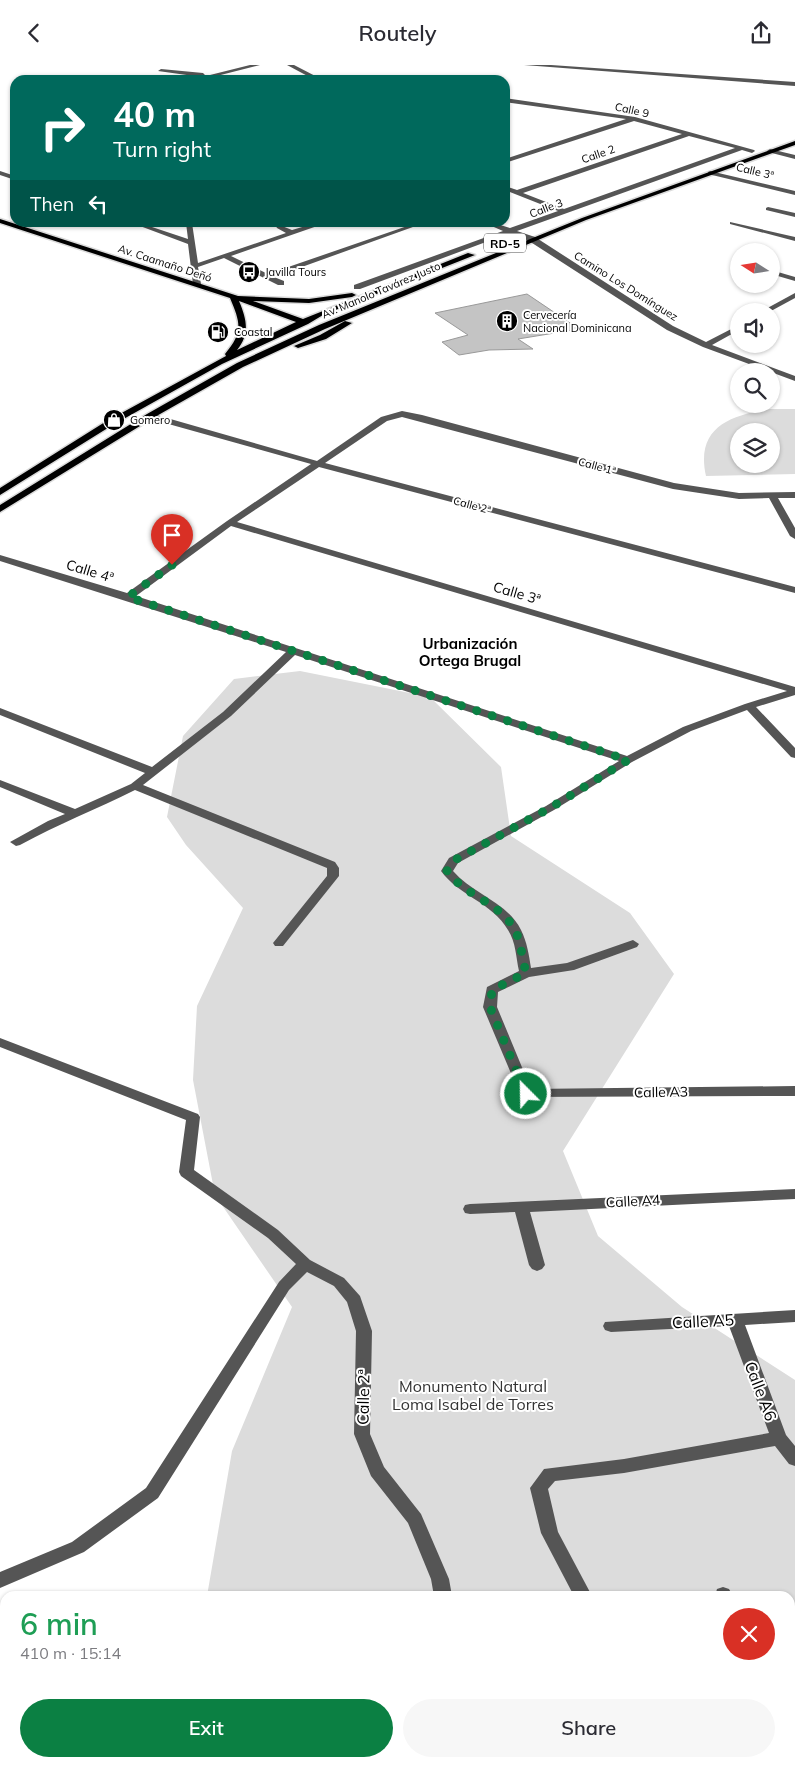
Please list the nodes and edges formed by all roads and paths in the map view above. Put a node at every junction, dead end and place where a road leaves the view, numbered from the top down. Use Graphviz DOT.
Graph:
graph roads {
  1 [pos="257,65"];
  2 [pos="290,65"];
  3 [pos="527,65"];
  4 [pos="548,66"];
  5 [pos="160,68"];
  6 [pos="216,75"];
  7 [pos="310,75"];
  8 [pos="795,84"];
  9 [pos="510,101"];
  10 [pos="635,119"];
  11 [pos="687,133"];
  12 [pos="795,136"];
  13 [pos="795,143"];
  14 [pos="742,148"];
  15 [pos="752,151"];
  16 [pos="770,151"];
  17 [pos="795,157"];
  18 [pos="510,159"];
  19 [pos="710,173"];
  20 [pos="510,191"];
  21 [pos="516,193"];
  22 [pos="795,193"];
  23 [pos="768,209"];
  24 [pos="564,211"];
  25 [pos="795,215"];
  26 [pos="732,223"];
  27 [pos="19,227"];
  28 [pos="146,227"];
  29 [pos="189,227"];
  30 [pos="279,227"];
  31 [pos="309,227"];
  32 [pos="409,227"];
  33 [pos="500,227"];
  34 [pos="512,231"];
  35 [pos="292,233"];
  36 [pos="523,236"];
  37 [pos="532,239"];
  38 [pos="795,239"];
  39 [pos="192,243"];
  40 [pos="496,246"];
  41 [pos="477,253"];
  42 [pos="225,256"];
  43 [pos="195,266"];
  44 [pos="780,275"];
  45 [pos="268,276"];
  46 [pos="795,279"];
  47 [pos="281,283"];
  48 [pos="197,284"];
  49 [pos="357,287"];
  50 [pos="385,287"];
  51 [pos="795,295"];
  52 [pos="234,297"];
  53 [pos="780,303"];
  54 [pos="376,304"];
  55 [pos="302,321"];
  56 [pos="322,327"];
  57 [pos="730,332"];
  58 [pos="706,345"];
  59 [pos="257,357"];
  60 [pos="219,362"];
  61 [pos="794,377"];
  62 [pos="150,416"];
  63 [pos="319,465"];
  64 [pos="0,492"];
  65 [pos="795,495"];
  66 [pos="772,496"];
  67 [pos="0,509"];
  68 [pos="230,523"];
  69 [pos="795,535"];
  70 [pos="0,558"];
  71 [pos="795,590"];
  72 [pos="128,597"];
  73 [pos="293,651"];
  74 [pos="795,691"];
  75 [pos="749,706"];
  76 [pos="0,711"];
  77 [pos="795,755"];
  78 [pos="628,760"];
  79 [pos="153,771"];
  80 [pos="0,783"];
  81 [pos="135,786"];
  82 [pos="76,814"];
  83 [pos="16,842"];
  84 [pos="279,943"];
  85 [pos="633,944"];
  86 [pos="526,973"];
  87 [pos="0,1042"];
  88 [pos="795,1091"];
  89 [pos="795,1194"];
  90 [pos="521,1207"];
  91 [pos="470,1209"];
  92 [pos="305,1264"];
  93 [pos="537,1265"];
  94 [pos="795,1317"];
  95 [pos="735,1320"];
  96 [pos="611,1326"];
  97 [pos="779,1438"];
  98 [pos="795,1459"];
  99 [pos="0,1580"];
  100 [pos="442,1591"];
  101 [pos="580,1591"];
  1 -- 6 [label="street"];
  2 -- 7 [label="street"];
  3 -- 4 [label="street"];
  4 -- 8 [label="street"];
  5 -- 6 [label="street"];
  9 -- 10 [label="street, Calle 9"];
  10 -- 11 [label="street, Calle 9"];
  10 -- 18 [label="street"];
  11 -- 14 [label="street, Calle 9"];
  11 -- 21 [label="street, Calle 2"];
  12 -- 15 [label="main road, RD-5"];
  13 -- 16 [label="main road, Av. Manolo Tavárez Justo / RD-5"];
  14 -- 15 [label="street, Calle 9"];
  14 -- 24 [label="street, Calle 3"];
  15 -- 36 [label="main road, RD-5"];
  16 -- 17 [label="street"];
  16 -- 19 [label="main road, Av. Manolo Tavárez Justo / RD-5"];
  19 -- 22 [label="street, Calle 3ª"];
  19 -- 37 [label="main road, Av. Manolo Tavárez Justo / RD-5"];
  20 -- 21 [label="street"];
  21 -- 24 [label="street"];
  23 -- 25 [label="street"];
  24 -- 34 [label="street, Calle 3"];
  26 -- 38 [label="street"];
  27 -- 48 [label="main road, Av. Caamaño Deñó"];
  28 -- 39 [label="street"];
  29 -- 39 [label="street"];
  30 -- 35 [label="street"];
  31 -- 35 [label="street"];
  32 -- 45 [label="street"];
  33 -- 34 [label="street, Camino Los Domínguez"];
  34 -- 36 [label="street, Camino Los Domínguez"];
  34 -- 49 [label="street, Calle 3"];
  35 -- 42 [label="street"];
  36 -- 37 [label="street, Camino Los Domínguez"];
  36 -- 40 [label="main road, RD-5"];
  37 -- 54 [label="main road, Av. Manolo Tavárez Justo / RD-5"];
  37 -- 58 [label="street, Camino Los Domínguez"];
  39 -- 43 [label="street"];
  41 -- 50 [label="main road, Av. Manolo Tavárez Justo / RD-5"];
  42 -- 43 [label="street"];
  42 -- 45 [label="street"];
  43 -- 48 [label="street"];
  44 -- 46 [label="street"];
  45 -- 47 [label="street"];
  48 -- 52 [label="main road, Av. Caamaño Deñó"];
  50 -- 52 [label="main road"];
  50 -- 55 [label="main road, Av. Manolo Tavárez Justo / RD-5"];
  51 -- 53 [label="street"];
  52 -- 55 [label="main road, Av. Caamaño Deñó"];
  52 -- 60 [label="main road"];
  54 -- 56 [label="main road, Av. Manolo Tavárez Justo / RD-5"];
  54 -- 59 [label="main road"];
  55 -- 56 [label="main road, Av. Caamaño Deñó"];
  55 -- 60 [label="main road, Av. Manolo Tavárez Justo / RD-5"];
  56 -- 59 [label="main road, Av. Manolo Tavárez Justo / RD-5"];
  57 -- 58 [label="street"];
  58 -- 61 [label="street, Camino Los Domínguez"];
  59 -- 62 [label="main road, Av. Manolo Tavárez Justo / RD-5"];
  60 -- 64 [label="main road, Av. Manolo Tavárez Justo / RD-5"];
  62 -- 63 [label="street, Calle 2ª"];
  62 -- 67 [label="main road, Av. Manolo Tavárez Justo / RD-5"];
  63 -- 66 [label="street, Calle 1ª"];
  63 -- 68 [label="street"];
  63 -- 71 [label="street, Calle 2ª"];
  65 -- 66 [label="street, Calle 1ª"];
  66 -- 69 [label="street"];
  68 -- 72 [label="street"];
  68 -- 74 [label="street, Calle 3ª"];
  70 -- 72 [label="street, Calle 4ª"];
  72 -- 73 [label="street, Calle 4ª"];
  73 -- 78 [label="street, Calle 4ª"];
  73 -- 79 [label="street"];
  74 -- 75 [label="street"];
  75 -- 77 [label="street"];
  75 -- 78 [label="street"];
  76 -- 79 [label="street"];
  78 -- 86 [label="street"];
  79 -- 81 [label="street"];
  80 -- 82 [label="street"];
  81 -- 82 [label="street"];
  81 -- 84 [label="street"];
  82 -- 83 [label="street"];
  85 -- 86 [label="street"];
  86 -- 88 [label="street, Calle A3"];
  87 -- 92 [label="street, Calle 2ª"];
  89 -- 90 [label="street, Calle A4"];
  90 -- 91 [label="street, Calle A4"];
  90 -- 93 [label="street"];
  92 -- 99 [label="street"];
  92 -- 100 [label="street, Calle 2ª"];
  94 -- 95 [label="street, Calle A5"];
  95 -- 96 [label="street, Calle A5"];
  95 -- 97 [label="street, Calle A6"];
  97 -- 98 [label="street, Calle A6"];
  97 -- 101 [label="street"];
}
